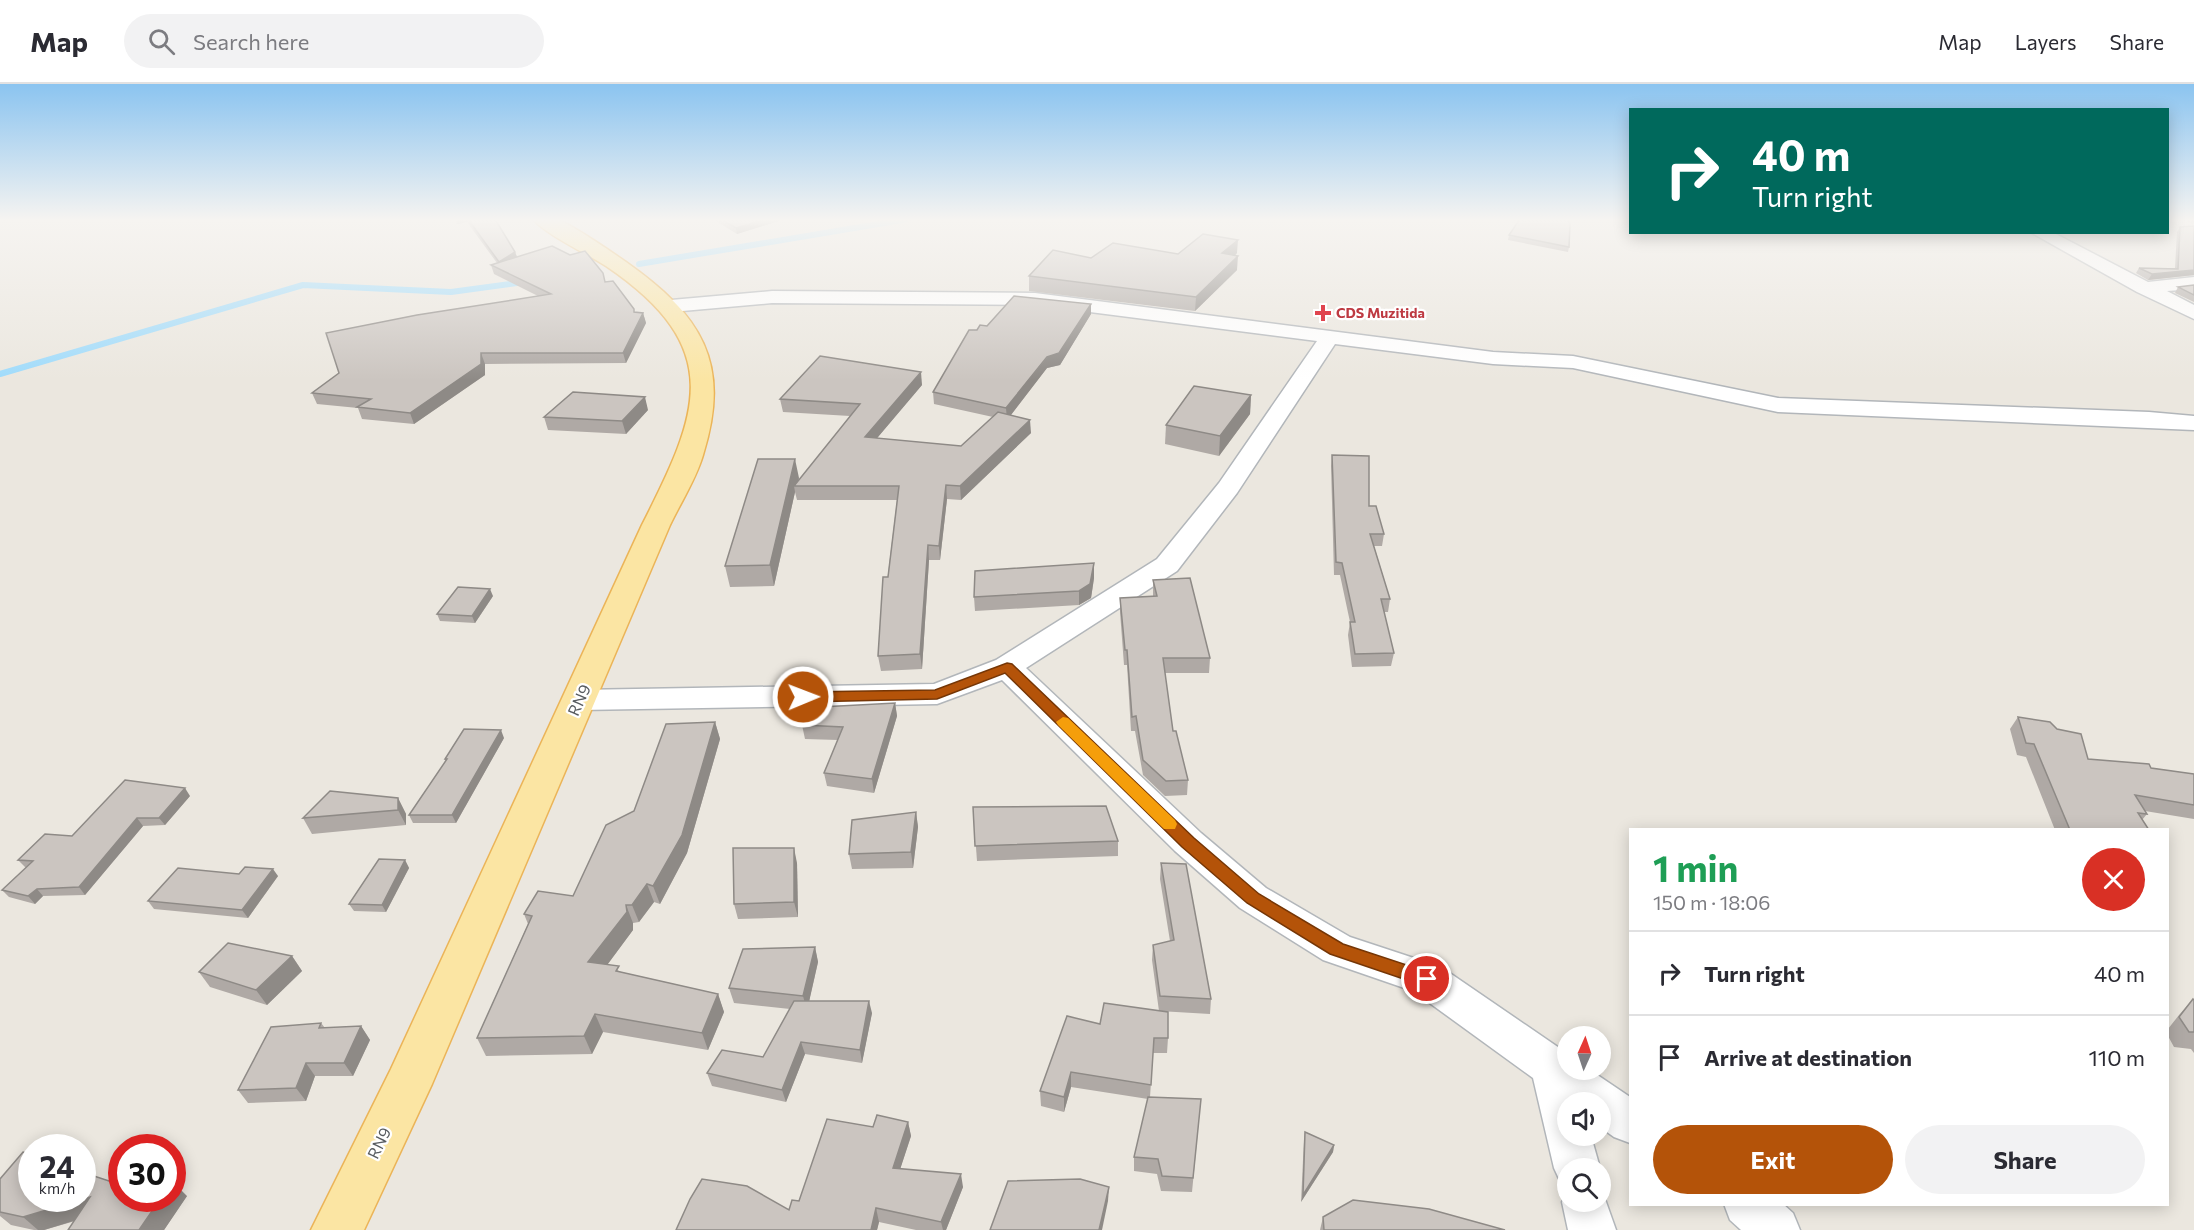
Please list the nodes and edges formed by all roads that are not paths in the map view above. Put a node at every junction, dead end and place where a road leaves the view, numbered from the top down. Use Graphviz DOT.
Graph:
graph roads {
  1 [pos="630,272"];
  2 [pos="2115,272"];
  3 [pos="2194,283"];
  4 [pos="2144,288"];
  5 [pos="670,306"];
  6 [pos="2194,313"];
  7 [pos="1329,338"];
  8 [pos="2194,423"];
  9 [pos="1007,667"];
  10 [pos="579,700"];
  11 [pos="1552,1067"];
  12 [pos="1558,1092"];
  13 [pos="1629,1121"];
  14 [pos="1749,1206"];
  15 [pos="1588,1212"];
  16 [pos="337,1230"];
  17 [pos="1592,1230"];
  18 [pos="1776,1230"];
  1 -- 5 [label="main road, RN9"];
  2 -- 4 [label="street"];
  3 -- 4 [label="street"];
  4 -- 6 [label="street"];
  5 -- 7 [label="street"];
  5 -- 10 [label="main road, RN9"];
  7 -- 8 [label="street"];
  7 -- 9 [label="street"];
  9 -- 10 [label="street"];
  9 -- 11 [label="street"];
  10 -- 16 [label="main road, RN9"];
  11 -- 12 [label="street"];
  11 -- 13 [label="street"];
  14 -- 18 [label="street"];
  15 -- 17 [label="street"];
}
